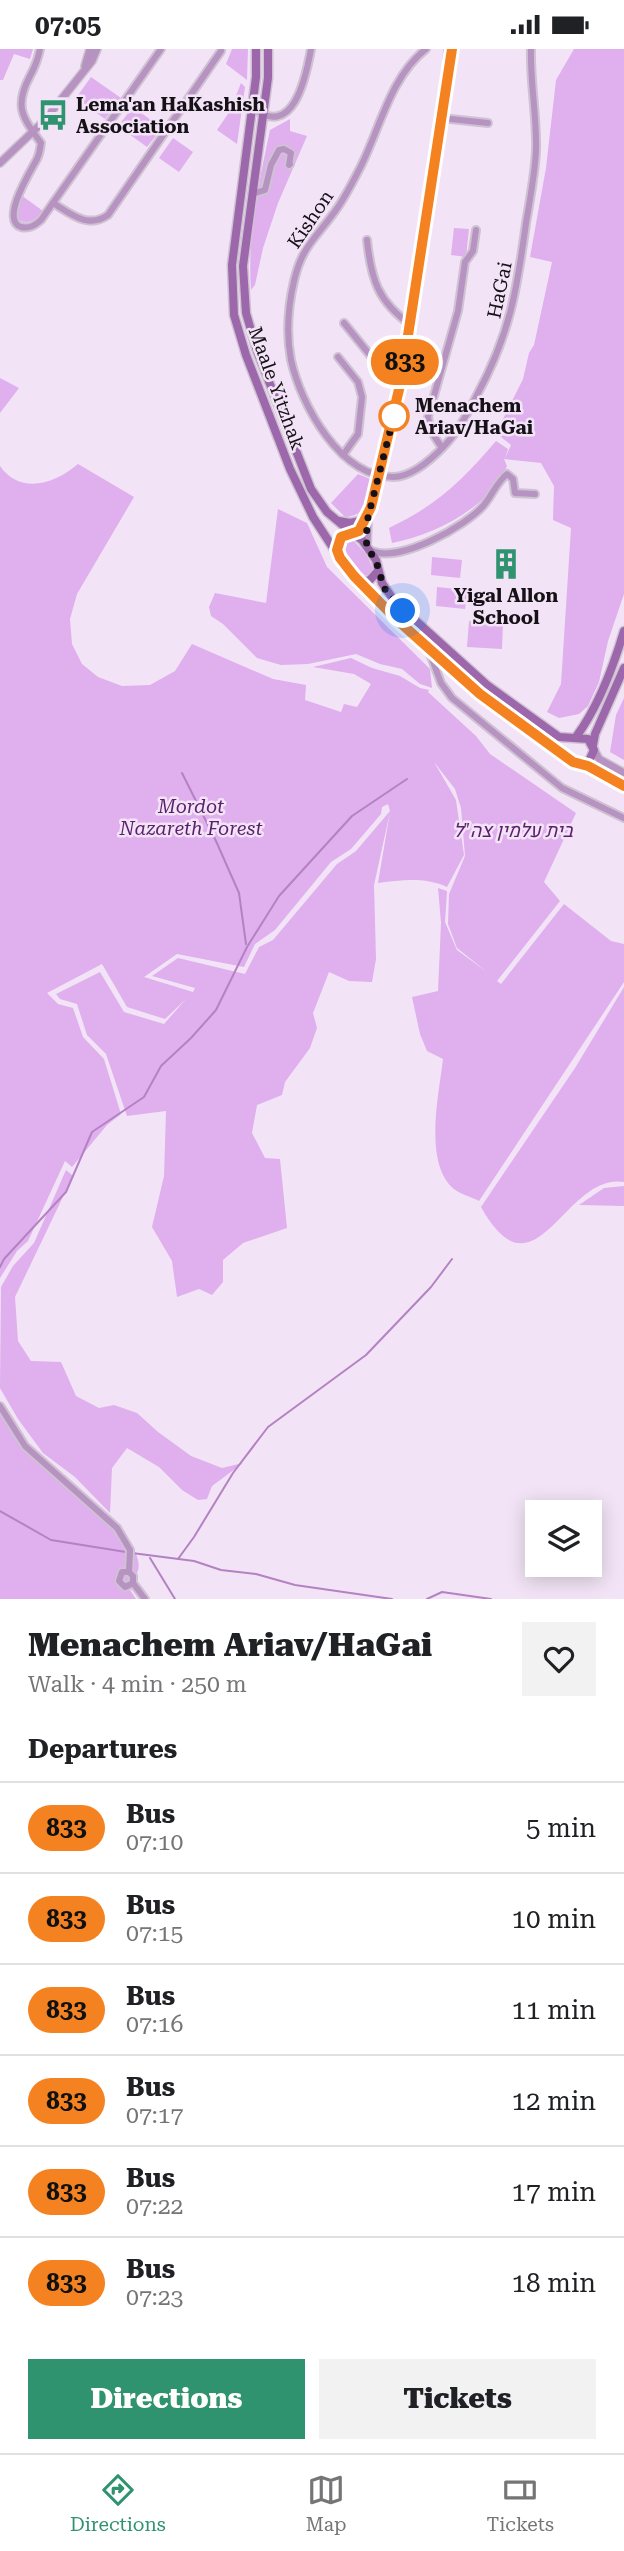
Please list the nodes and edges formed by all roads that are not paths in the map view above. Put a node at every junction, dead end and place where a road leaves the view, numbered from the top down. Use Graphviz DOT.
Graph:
graph roads {
  1 [pos="40,49"];
  2 [pos="90,49"];
  3 [pos="97,49"];
  4 [pos="161,49"];
  5 [pos="256,49"];
  6 [pos="268,49"];
  7 [pos="311,49"];
  8 [pos="426,49"];
  9 [pos="450,49"];
  10 [pos="531,49"];
  11 [pos="221,51"];
  12 [pos="82,73"];
  13 [pos="252,107"];
  14 [pos="263,114"];
  15 [pos="441,118"];
  16 [pos="488,123"];
  17 [pos="33,132"];
  18 [pos="0,163"];
  19 [pos="290,164"];
  20 [pos="252,194"];
  21 [pos="53,203"];
  22 [pos="476,230"];
  23 [pos="367,240"];
  24 [pos="344,323"];
  25 [pos="411,324"];
  26 [pos="338,357"];
  27 [pos="401,381"];
  28 [pos="442,448"];
  29 [pos="343,455"];
  30 [pos="379,475"];
  31 [pos="535,494"];
  32 [pos="371,508"];
  33 [pos="335,520"];
  34 [pos="354,534"];
  35 [pos="368,549"];
  36 [pos="393,552"];
  37 [pos="340,558"];
  38 [pos="378,569"];
  39 [pos="354,576"];
  40 [pos="624,631"];
  41 [pos="428,647"];
  42 [pos="624,668"];
  43 [pos="575,738"];
  44 [pos="593,748"];
  45 [pos="569,760"];
  46 [pos="582,764"];
  47 [pos="624,773"];
  48 [pos="624,786"];
  49 [pos="624,817"];
  50 [pos="0,1406"];
  51 [pos="129,1572"];
  52 [pos="132,1583"];
  53 [pos="145,1599"];
  1 -- 17 [label="street"];
  2 -- 12 [label="street"];
  3 -- 12 [label="street"];
  4 -- 21 [label="street"];
  5 -- 13 [label="main road, Maale Yitzhak"];
  6 -- 14 [label="main road, Maale Yitzhak"];
  7 -- 14 [label="street"];
  8 -- 29 [label="street, Kishon"];
  9 -- 15 [label="street"];
  10 -- 28 [label="street, HaGai"];
  11 -- 21 [label="street"];
  12 -- 17 [label="street"];
  13 -- 14 [label="street"];
  13 -- 37 [label="main road, Maale Yitzhak"];
  14 -- 20 [label="main road, Maale Yitzhak"];
  15 -- 16 [label="street"];
  15 -- 25 [label="street"];
  17 -- 18 [label="street"];
  17 -- 21 [label="street"];
  19 -- 20 [label="street"];
  20 -- 33 [label="main road, Maale Yitzhak"];
  22 -- 28 [label="street"];
  23 -- 25 [label="street"];
  24 -- 27 [label="street"];
  25 -- 27 [label="street"];
  26 -- 29 [label="street"];
  27 -- 30 [label="street"];
  28 -- 30 [label="street, HaGai"];
  29 -- 30 [label="street, Kishon"];
  30 -- 32 [label="street"];
  31 -- 36 [label="street"];
  32 -- 33 [label="main road"];
  32 -- 34 [label="street"];
  32 -- 35 [label="street"];
  33 -- 34 [label="main road, Maale Yitzhak"];
  34 -- 35 [label="main road, Maale Yitzhak"];
  34 -- 37 [label="main road"];
  35 -- 36 [label="street"];
  35 -- 38 [label="main road, Maale Yitzhak"];
  36 -- 38 [label="street"];
  37 -- 39 [label="main road, Maale Yitzhak"];
  38 -- 39 [label="main road"];
  38 -- 43 [label="main road"];
  39 -- 41 [label="main road"];
  40 -- 43 [label="main road"];
  41 -- 45 [label="main road"];
  41 -- 49 [label="street"];
  42 -- 44 [label="main road"];
  43 -- 44 [label="main road"];
  43 -- 45 [label="main road"];
  44 -- 46 [label="main road"];
  44 -- 47 [label="street"];
  45 -- 46 [label="main road"];
  46 -- 48 [label="street"];
  50 -- 51 [label="street"];
  51 -- 52 [label="street"];
  51 -- 52 [label="street"];
  52 -- 53 [label="street"];
}
